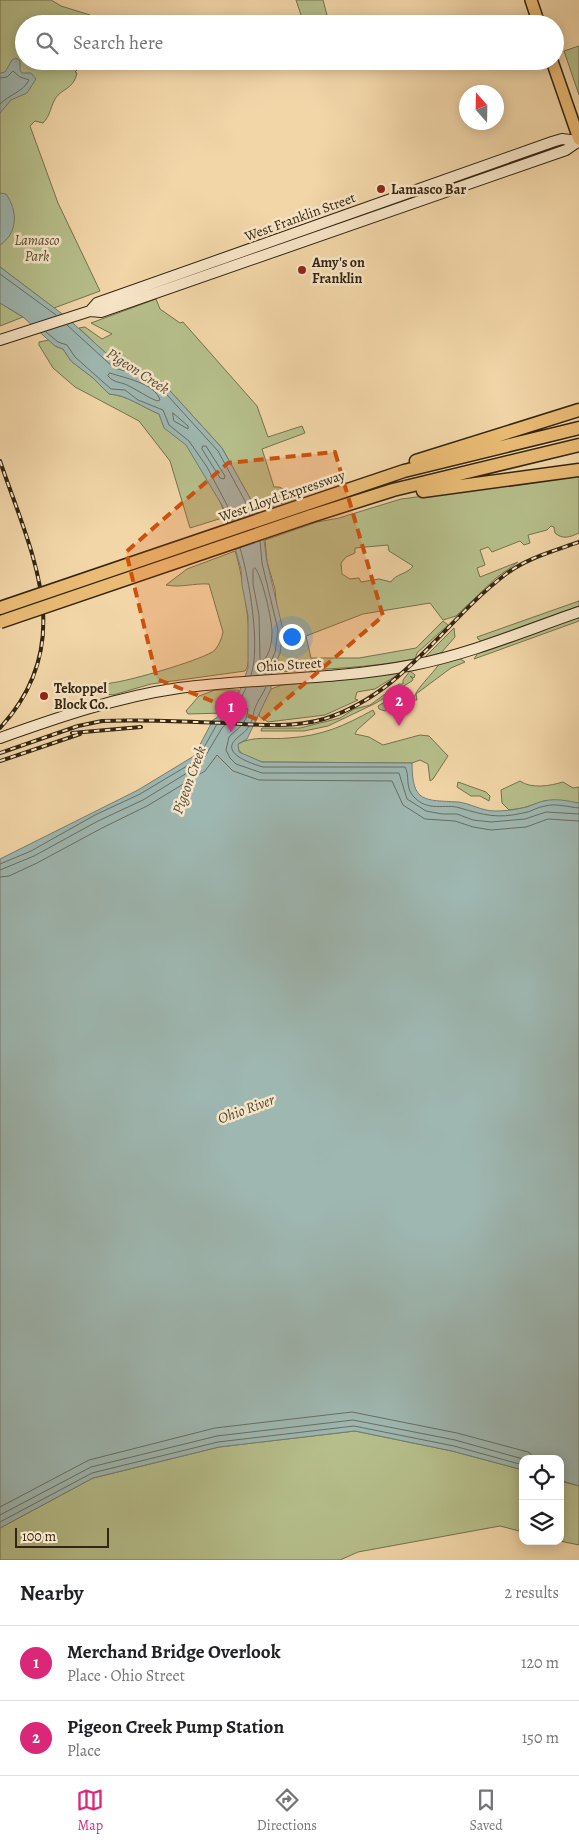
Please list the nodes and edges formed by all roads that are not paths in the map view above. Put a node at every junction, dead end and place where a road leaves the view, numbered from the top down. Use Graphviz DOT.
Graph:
graph roads {
  1 [pos="531,0"];
  2 [pos="536,15"];
  3 [pos="555,70"];
  4 [pos="579,140"];
  5 [pos="5,339"];
  6 [pos="579,410"];
  7 [pos="579,428"];
  8 [pos="579,445"];
  9 [pos="579,470"];
  10 [pos="393,490"];
  11 [pos="340,492"];
  12 [pos="308,510"];
  13 [pos="0,608"];
  14 [pos="579,612"];
  15 [pos="0,622"];
  16 [pos="0,738"];
  1 -- 2 [label="main road"];
  3 -- 4 [label="main road"];
  4 -- 5 [label="main road, West Franklin Street"];
  6 -- 11 [label="highway"];
  7 -- 11 [label="highway, West Lloyd Expressway"];
  8 -- 10 [label="highway, West Lloyd Expressway"];
  9 -- 10 [label="highway"];
  10 -- 12 [label="highway, West Lloyd Expressway"];
  11 -- 12 [label="highway, West Lloyd Expressway"];
  12 -- 13 [label="highway, West Lloyd Expressway, bridge"];
  12 -- 15 [label="highway, West Lloyd Expressway, bridge"];
  14 -- 16 [label="main road, Ohio Street"];
}
